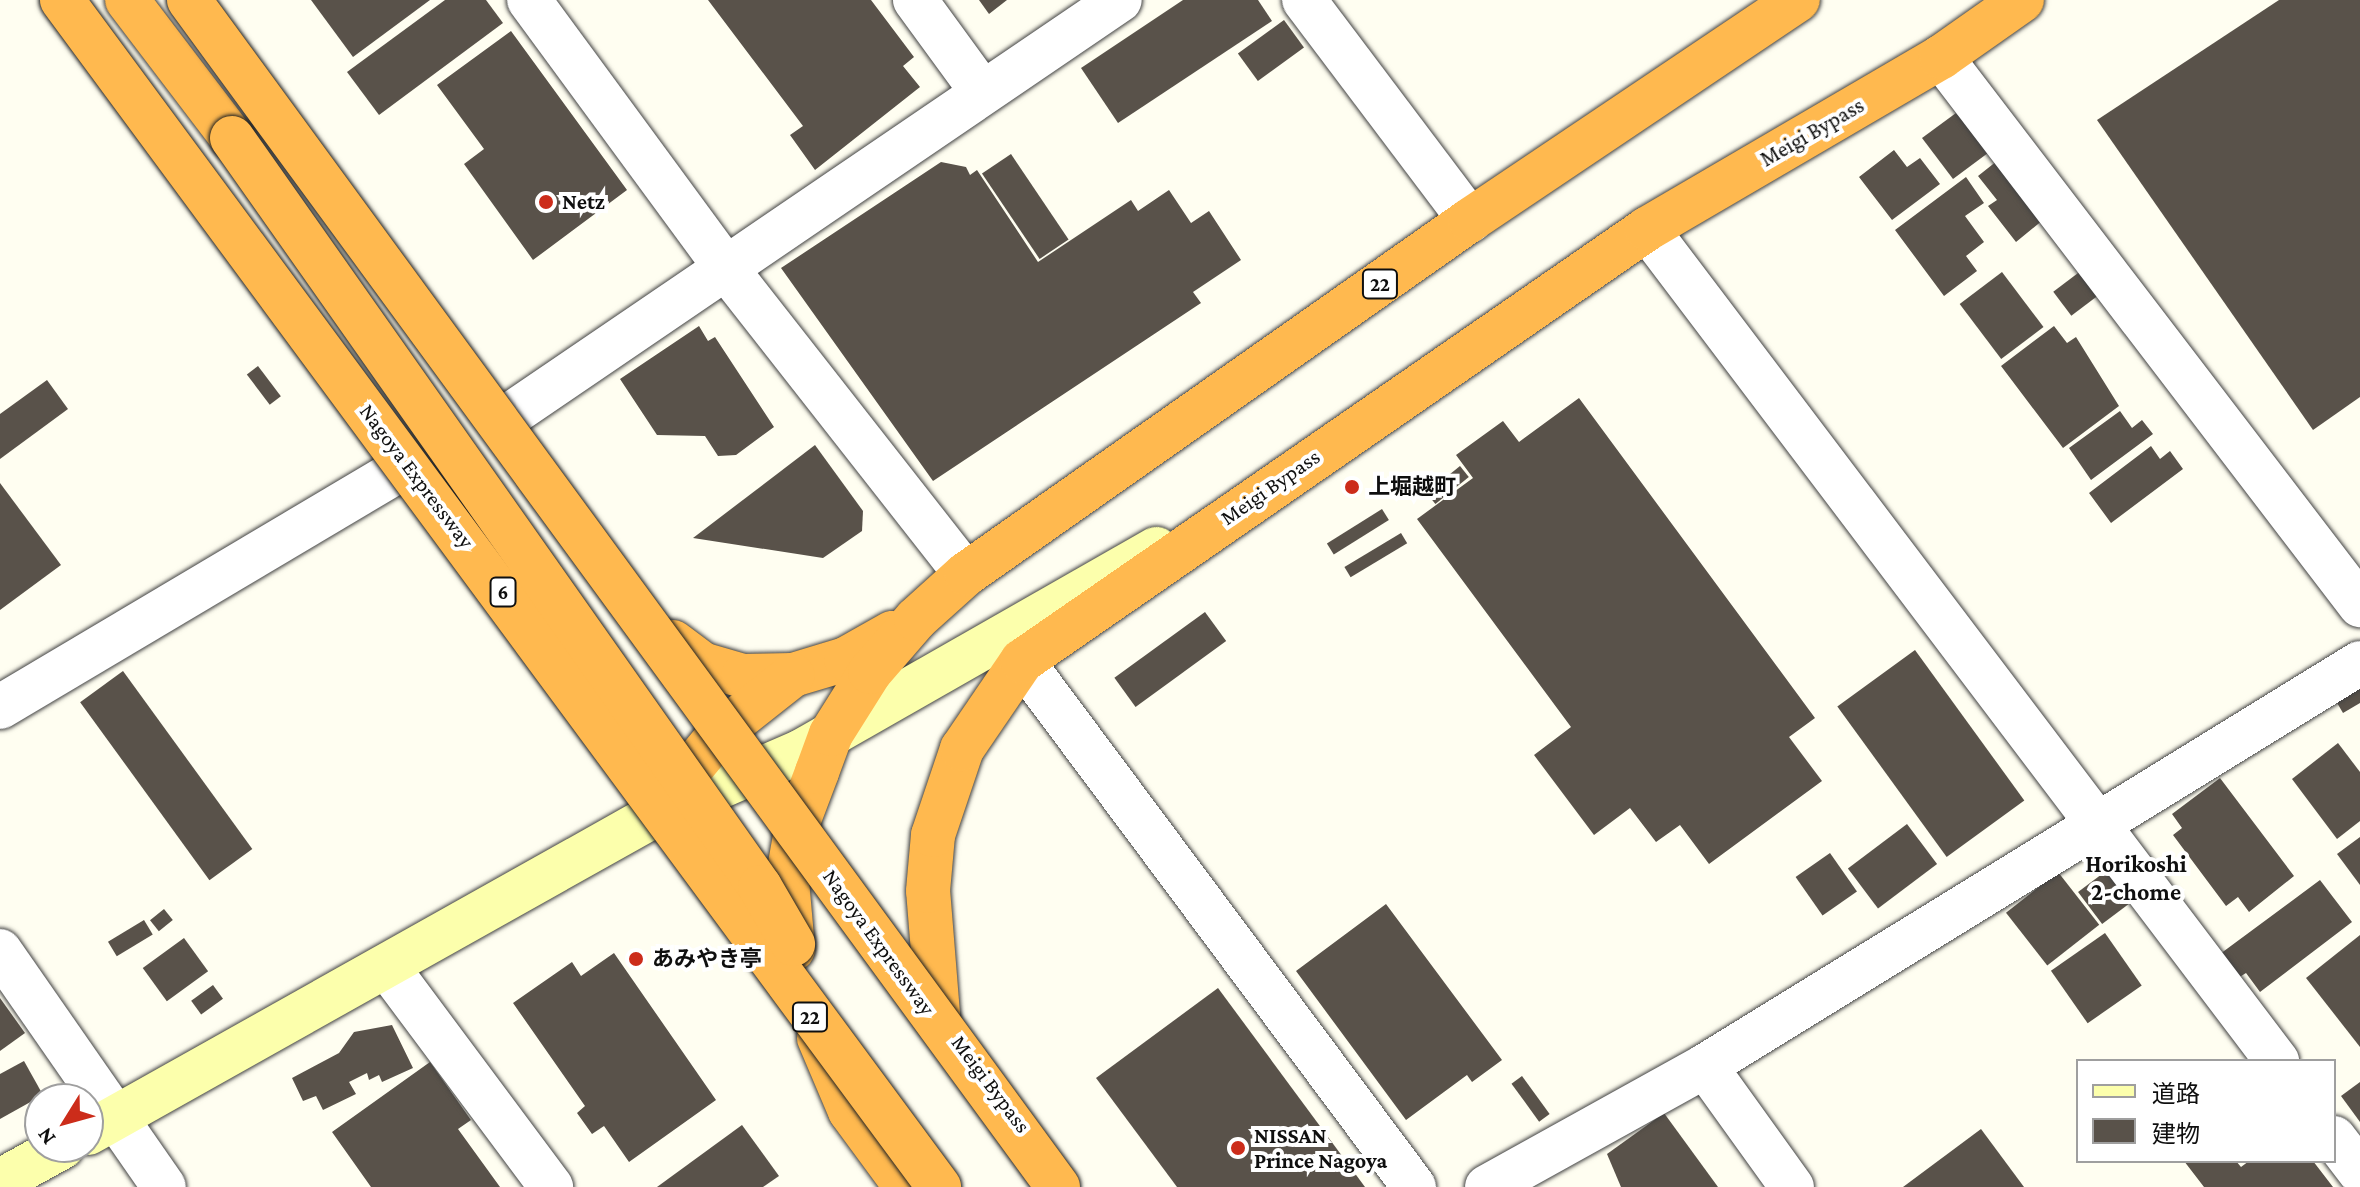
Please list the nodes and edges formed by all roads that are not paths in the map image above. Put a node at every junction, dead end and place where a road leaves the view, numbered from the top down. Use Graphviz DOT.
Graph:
graph roads {
  1 [pos="50,0"];
  2 [pos="62,0"];
  3 [pos="127,0"];
  4 [pos="189,0"];
  5 [pos="199,0"];
  6 [pos="529,0"];
  7 [pos="915,0"];
  8 [pos="1120,0"];
  9 [pos="1304,0"];
  10 [pos="1798,0"];
  11 [pos="2022,0"];
  12 [pos="1941,57"];
  13 [pos="982,92"];
  14 [pos="1470,220"];
  15 [pos="1647,229"];
  16 [pos="725,267"];
  17 [pos="507,417"];
  18 [pos="402,468"];
  19 [pos="1280,480"];
  20 [pos="966,574"];
  21 [pos="2360,605"];
  22 [pos="916,619"];
  23 [pos="673,642"];
  24 [pos="1022,661"];
  25 [pos="2360,663"];
  26 [pos="793,675"];
  27 [pos="579,704"];
  28 [pos="0,707"];
  29 [pos="816,742"];
  30 [pos="748,774"];
  31 [pos="660,807"];
  32 [pos="2097,822"];
  33 [pos="0,951"];
  34 [pos="388,968"];
  35 [pos="938,1014"];
  36 [pos="2275,1059"];
  37 [pos="1705,1066"];
  38 [pos="75,1083"];
  39 [pos="871,1116"];
  40 [pos="104,1124"];
  41 [pos="104,1130"];
  42 [pos="2336,1141"];
  43 [pos="33,1163"];
  44 [pos="2360,1172"];
  45 [pos="0,1181"];
  46 [pos="164,1187"];
  47 [pos="551,1187"];
  48 [pos="906,1187"];
  49 [pos="939,1187"];
  50 [pos="1058,1187"];
  51 [pos="1068,1187"];
  52 [pos="1414,1187"];
  53 [pos="1487,1187"];
  54 [pos="1792,1187"];
  1 -- 18 [label="street"];
  2 -- 39 [label="highway, Nagoya Expressway / 6, bridge"];
  3 -- 39 [label="highway, bridge"];
  4 -- 50 [label="highway, Nagoya Expressway, bridge"];
  5 -- 17 [label="street"];
  6 -- 16 [label="street"];
  7 -- 13 [label="street"];
  8 -- 13 [label="street"];
  9 -- 14 [label="street"];
  10 -- 14 [label="highway, 22"];
  11 -- 12 [label="highway, Meigi Bypass"];
  12 -- 15 [label="highway, Meigi Bypass"];
  12 -- 21 [label="street"];
  13 -- 16 [label="street"];
  14 -- 20 [label="highway, 22"];
  15 -- 19 [label="highway, Meigi Bypass"];
  15 -- 32 [label="street"];
  16 -- 17 [label="street"];
  16 -- 20 [label="street"];
  17 -- 23 [label="street"];
  18 -- 27 [label="street"];
  18 -- 28 [label="street"];
  19 -- 24 [label="highway, Meigi Bypass"];
  19 -- 29 [label="street"];
  20 -- 22 [label="highway, 22"];
  22 -- 26 [label="highway"];
  22 -- 29 [label="highway, 22"];
  23 -- 26 [label="highway"];
  23 -- 30 [label="highway"];
  24 -- 35 [label="highway, Meigi Bypass"];
  24 -- 52 [label="street"];
  25 -- 32 [label="street"];
  26 -- 30 [label="highway"];
  27 -- 30 [label="street"];
  27 -- 31 [label="street"];
  29 -- 30 [label="highway, 22"];
  29 -- 30 [label="street"];
  30 -- 31 [label="street"];
  30 -- 35 [label="highway"];
  30 -- 39 [label="highway, 22"];
  31 -- 34 [label="street"];
  31 -- 39 [label="street"];
  32 -- 36 [label="street"];
  32 -- 37 [label="street"];
  33 -- 38 [label="street"];
  34 -- 40 [label="street"];
  34 -- 47 [label="street"];
  35 -- 51 [label="highway, Meigi Bypass"];
  37 -- 53 [label="street"];
  37 -- 54 [label="street"];
  39 -- 48 [label="highway, 22"];
  39 -- 49 [label="highway, Nagoya Expressway / 6, bridge"];
  41 -- 46 [label="street"];
  42 -- 44 [label="street"];
  43 -- 45 [label="street"];
}
